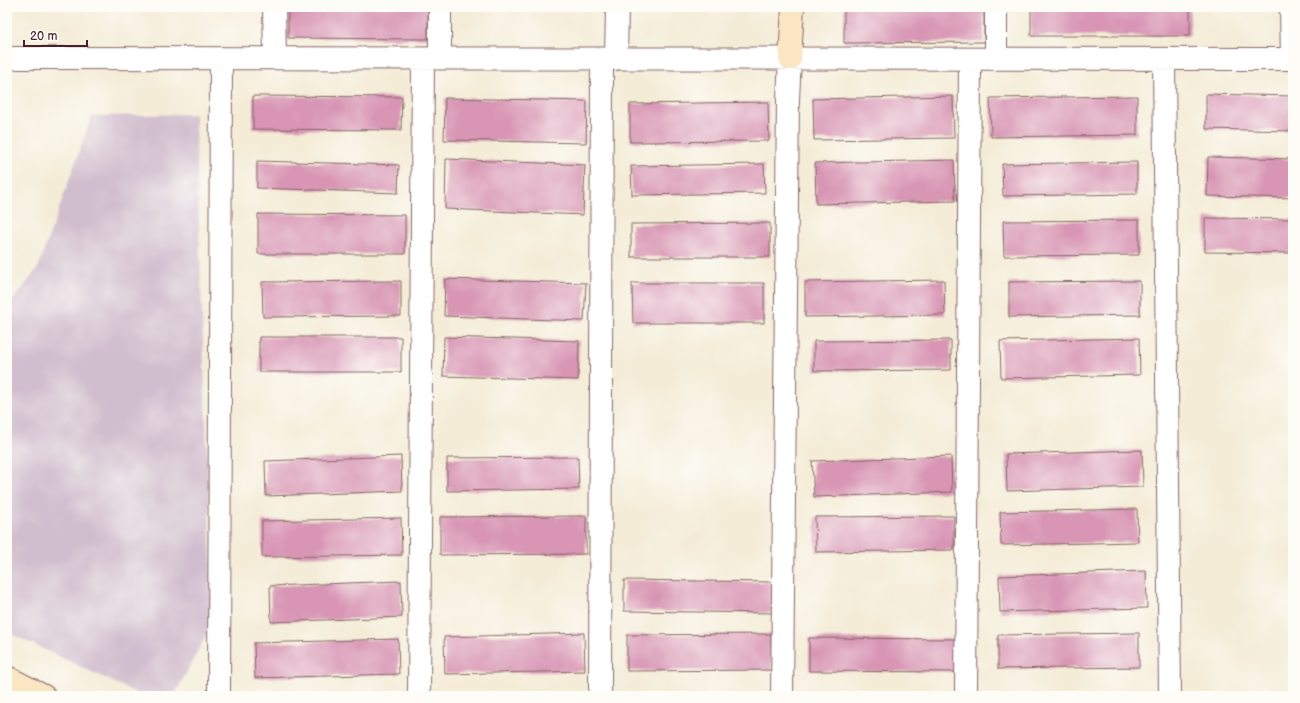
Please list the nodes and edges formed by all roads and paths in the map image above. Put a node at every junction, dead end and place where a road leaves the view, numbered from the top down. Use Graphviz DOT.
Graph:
graph roads {
  1 [pos="274,7"];
  2 [pos="440,7"];
  3 [pos="617,7"];
  4 [pos="793,7"];
  5 [pos="996,7"];
  6 [pos="1291,7"];
  7 [pos="7,58"];
  8 [pos="221,58"];
  9 [pos="275,58"];
  10 [pos="432,58"];
  11 [pos="970,58"];
  12 [pos="609,59"];
  13 [pos="790,59"];
  14 [pos="996,59"];
  15 [pos="1164,59"];
  16 [pos="1292,59"];
  17 [pos="7,676"];
  18 [pos="44,696"];
  19 [pos="219,696"];
  20 [pos="419,696"];
  21 [pos="600,696"];
  22 [pos="782,696"];
  23 [pos="966,696"];
  24 [pos="1170,696"];
  1 -- 9 [label="street"];
  2 -- 10 [label="street"];
  3 -- 12 [label="street"];
  4 -- 13 [label="street"];
  5 -- 14 [label="street"];
  6 -- 16 [label="street"];
  7 -- 8 [label="street"];
  8 -- 9 [label="street"];
  8 -- 19 [label="street"];
  9 -- 10 [label="street"];
  10 -- 12 [label="street"];
  10 -- 20 [label="street"];
  11 -- 13 [label="street"];
  11 -- 14 [label="street"];
  11 -- 23 [label="street"];
  12 -- 13 [label="street"];
  12 -- 21 [label="street"];
  13 -- 22 [label="street"];
  14 -- 15 [label="street"];
  15 -- 16 [label="street"];
  15 -- 24 [label="street"];
  17 -- 18 [label="street"];
}
